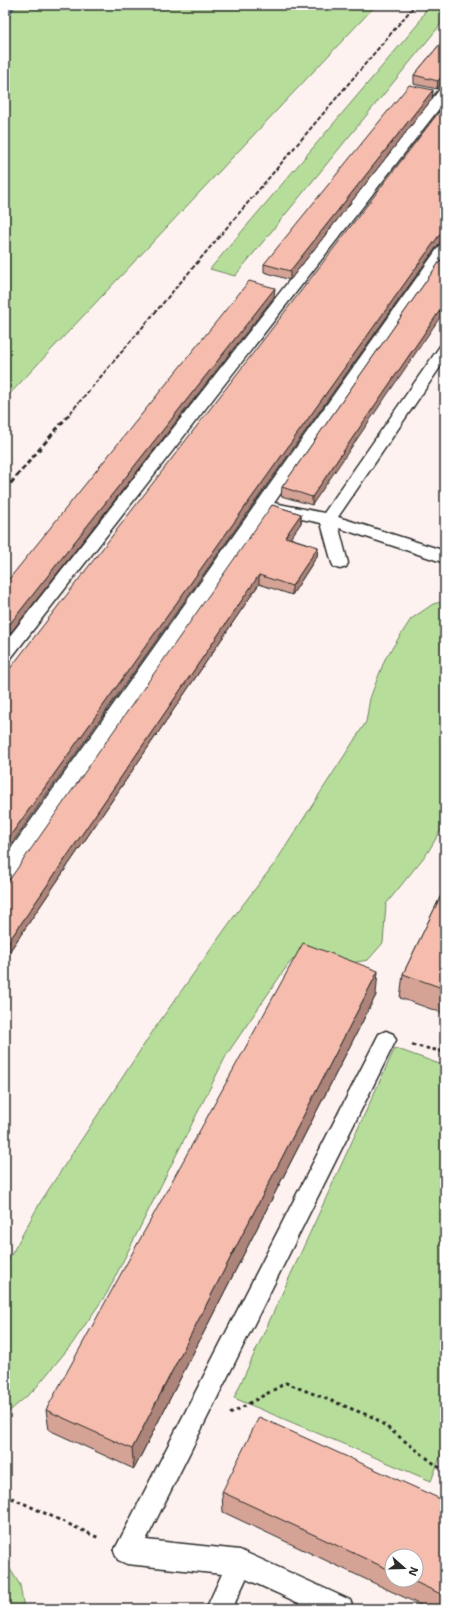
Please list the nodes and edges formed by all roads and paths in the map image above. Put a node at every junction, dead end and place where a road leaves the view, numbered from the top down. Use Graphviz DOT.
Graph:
graph roads {
  1 [pos="445,92"];
  2 [pos="5,123"];
  3 [pos="5,194"];
  4 [pos="445,248"];
  5 [pos="445,349"];
  6 [pos="264,506"];
  7 [pos="328,519"];
  8 [pos="445,557"];
  9 [pos="340,563"];
  10 [pos="5,654"];
  11 [pos="5,872"];
  12 [pos="386,1040"];
  13 [pos="445,1052"];
  14 [pos="225,1416"];
  15 [pos="445,1472"];
  16 [pos="5,1495"];
  17 [pos="127,1551"];
  18 [pos="240,1562"];
  19 [pos="219,1609"];
  20 [pos="341,1609"];
  1 -- 10 [label="lane"];
  2 -- 3 [label="path"];
  4 -- 6 [label="lane"];
  5 -- 7 [label="lane"];
  6 -- 7 [label="lane"];
  6 -- 11 [label="lane"];
  7 -- 8 [label="lane"];
  7 -- 9 [label="lane"];
  12 -- 13 [label="path"];
  12 -- 17 [label="lane"];
  14 -- 15 [label="path"];
  16 -- 17 [label="path"];
  17 -- 18 [label="lane"];
  18 -- 19 [label="lane"];
  18 -- 20 [label="lane"];
}
